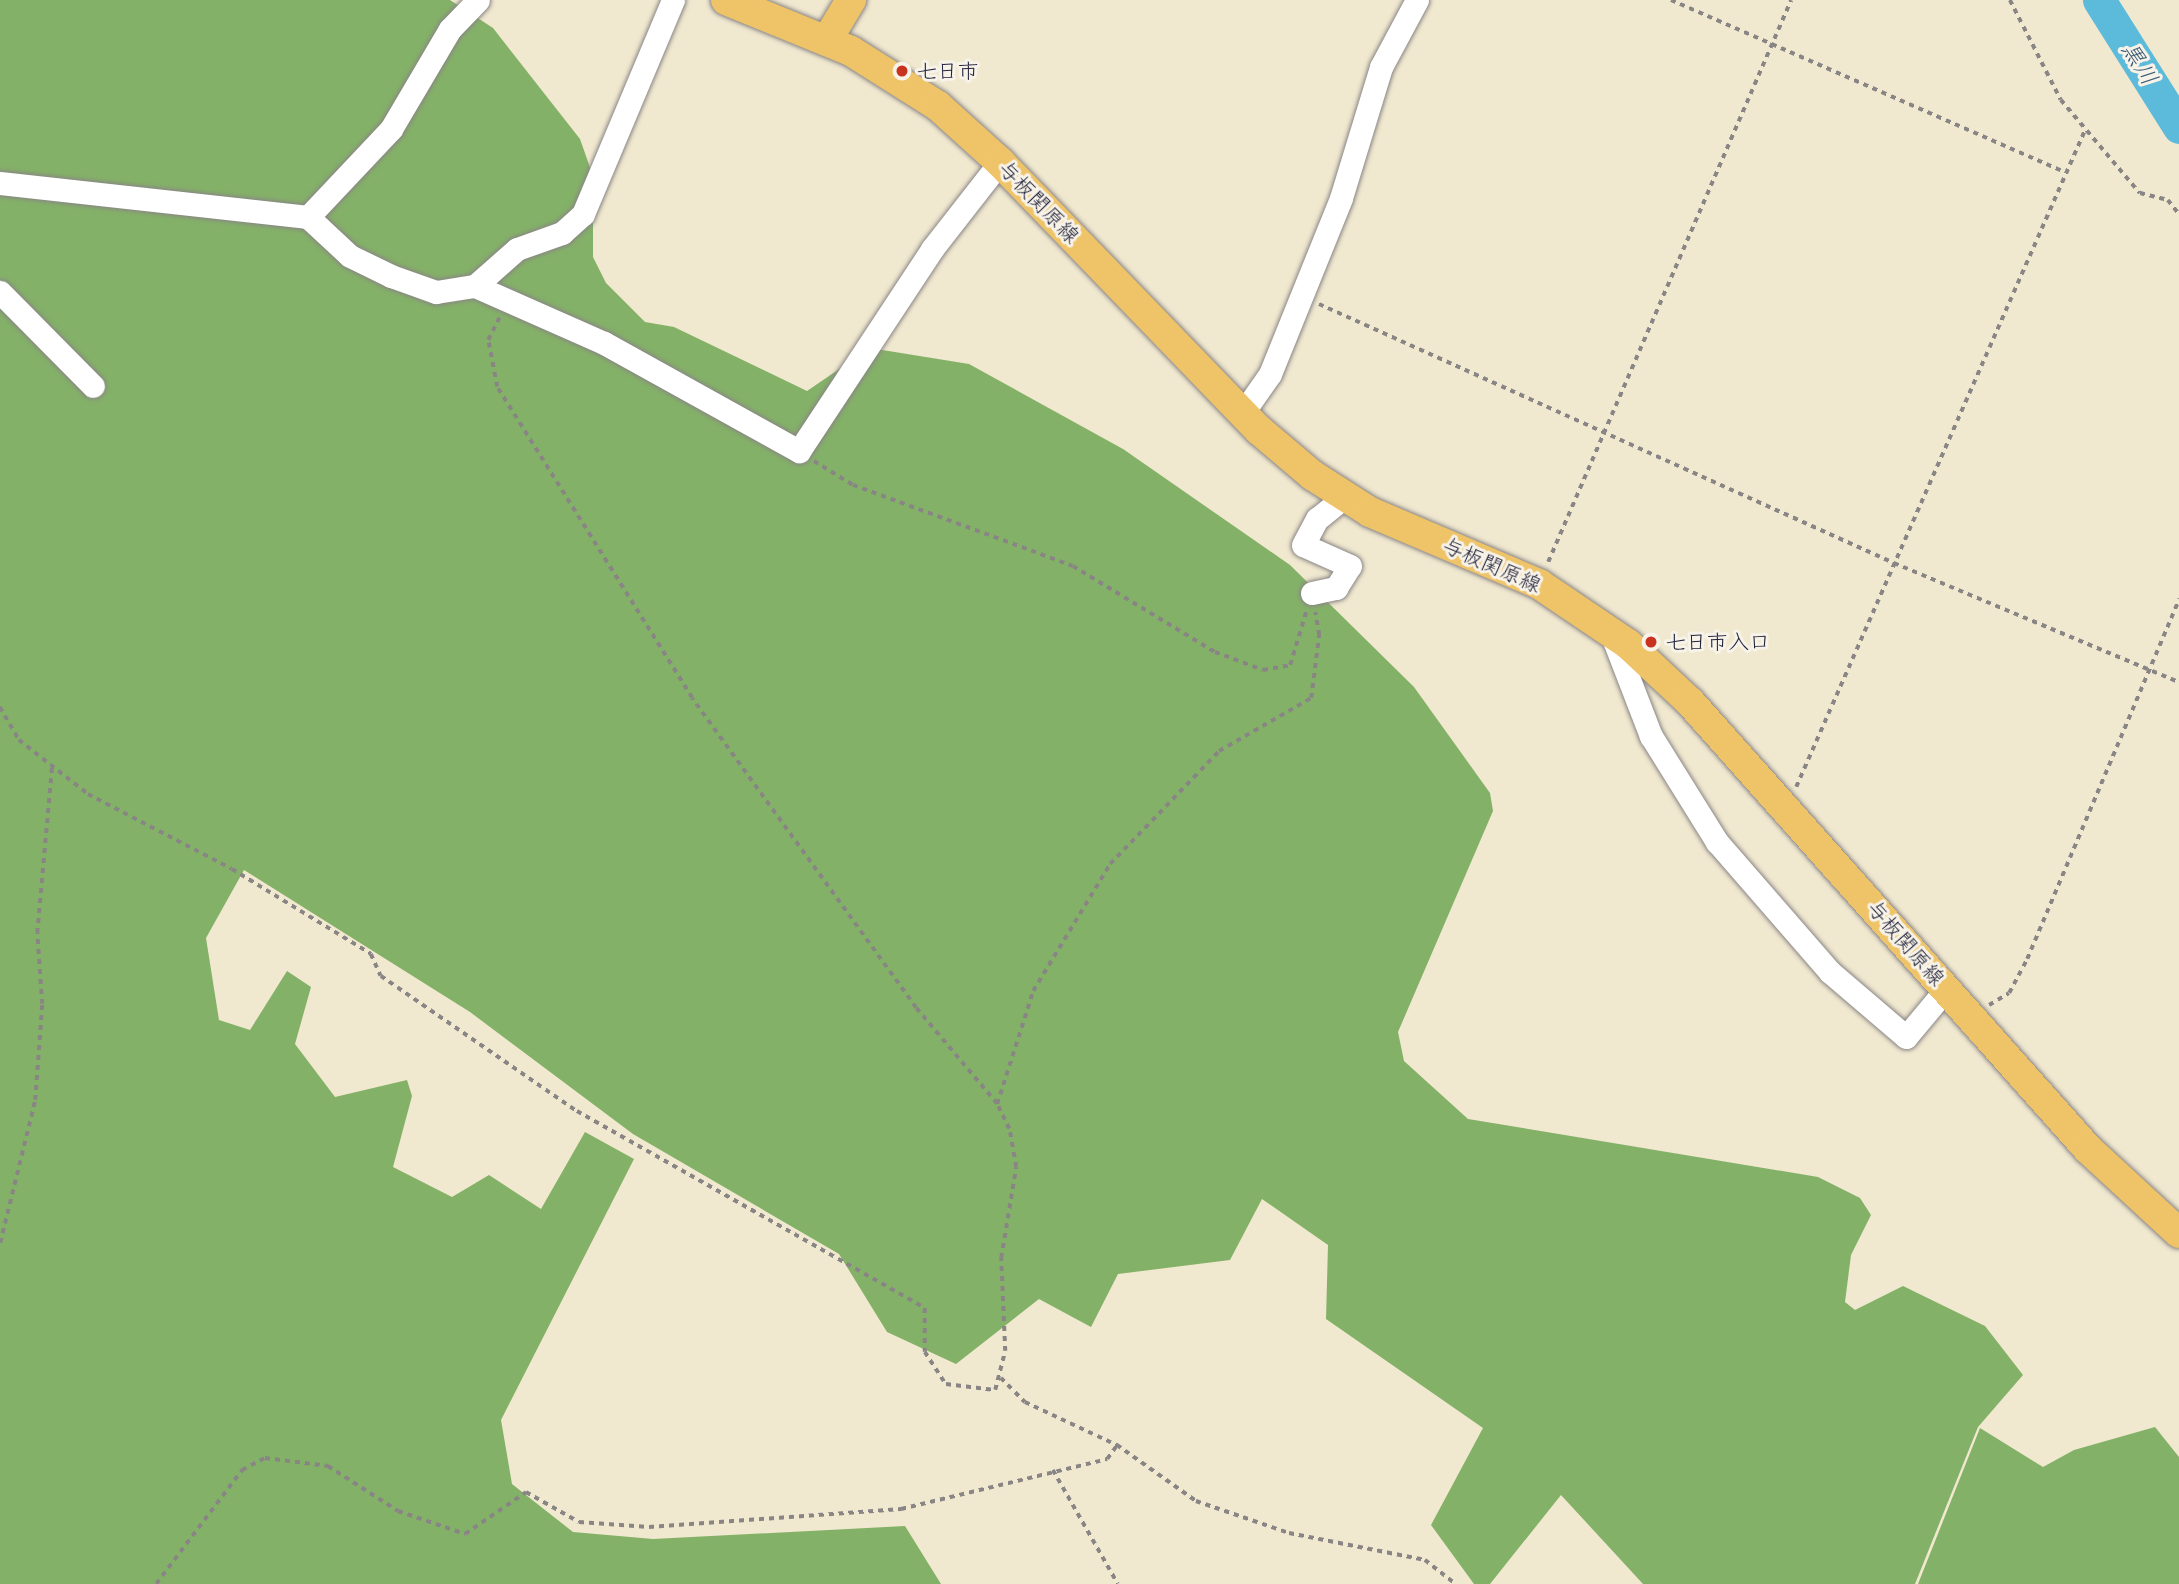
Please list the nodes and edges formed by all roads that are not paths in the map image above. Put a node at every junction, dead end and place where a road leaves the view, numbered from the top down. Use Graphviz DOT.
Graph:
graph roads {
  1 [pos="478,0"];
  2 [pos="673,0"];
  3 [pos="726,0"];
  4 [pos="851,0"];
  5 [pos="1417,0"];
  6 [pos="827,40"];
  7 [pos="1000,162"];
  8 [pos="0,183"];
  9 [pos="307,217"];
  10 [pos="475,286"];
  11 [pos="0,292"];
  12 [pos="93,386"];
  13 [pos="1242,414"];
  14 [pos="1344,497"];
  15 [pos="1312,593"];
  16 [pos="1610,630"];
  17 [pos="1955,999"];
  18 [pos="2179,1233"];
  1 -- 9 [label="street"];
  2 -- 10 [label="street"];
  3 -- 6 [label="main road, 与板関原線"];
  4 -- 6 [label="main road"];
  5 -- 13 [label="street"];
  6 -- 7 [label="main road, 与板関原線"];
  7 -- 10 [label="street"];
  7 -- 13 [label="main road, 与板関原線"];
  8 -- 9 [label="street"];
  9 -- 10 [label="street"];
  11 -- 12 [label="street"];
  13 -- 14 [label="main road, 与板関原線"];
  14 -- 15 [label="street"];
  14 -- 16 [label="main road, 与板関原線"];
  16 -- 17 [label="main road, 与板関原線"];
  16 -- 17 [label="street"];
  17 -- 18 [label="main road, 与板関原線"];
}
